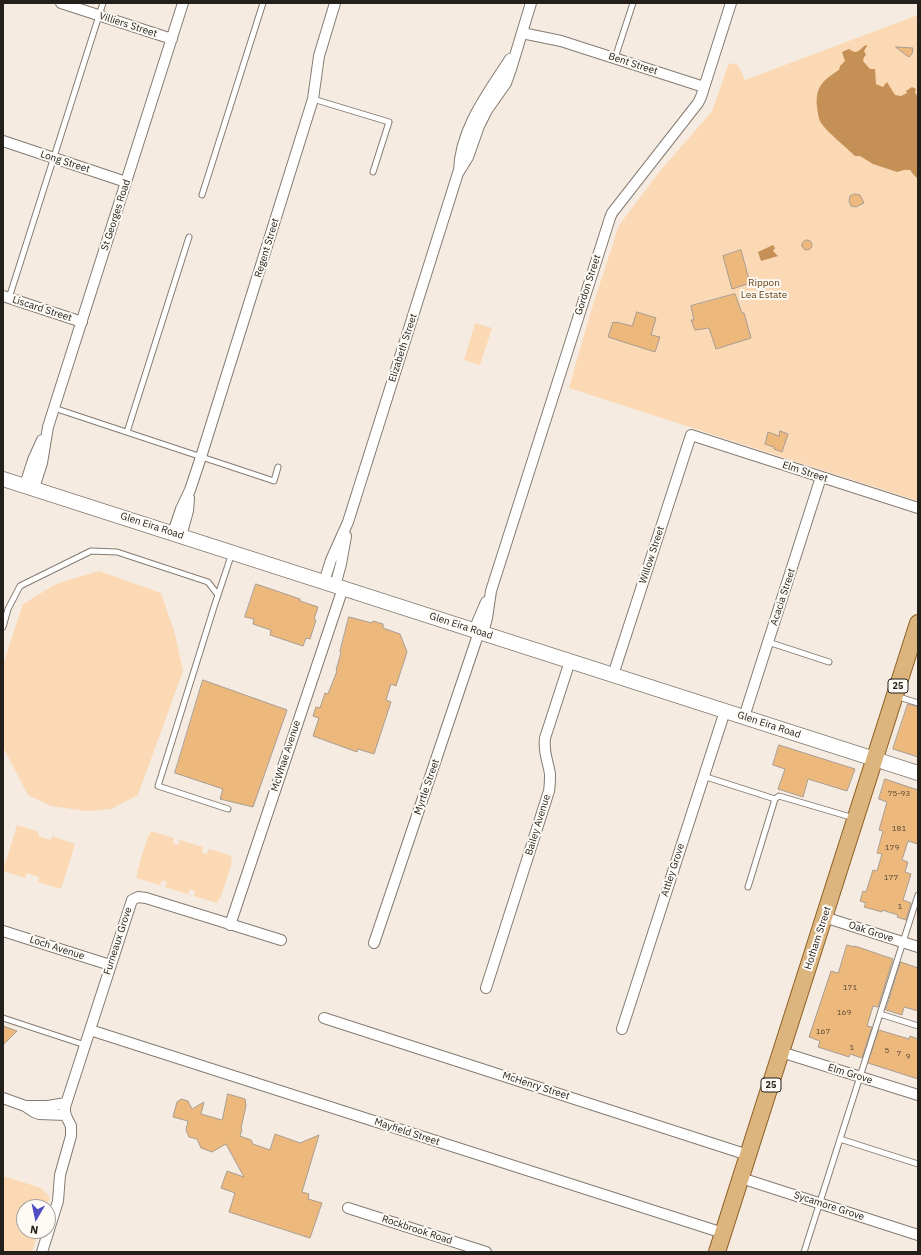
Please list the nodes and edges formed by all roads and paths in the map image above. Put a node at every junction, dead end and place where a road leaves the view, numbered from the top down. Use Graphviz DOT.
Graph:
graph roads {
  1 [pos="61,3"];
  2 [pos="102,3"];
  3 [pos="183,3"];
  4 [pos="263,3"];
  5 [pos="334,3"];
  6 [pos="531,3"];
  7 [pos="633,3"];
  8 [pos="731,3"];
  9 [pos="99,15"];
  10 [pos="523,29"];
  11 [pos="172,39"];
  12 [pos="615,58"];
  13 [pos="704,87"];
  14 [pos="313,99"];
  15 [pos="3,141"];
  16 [pos="54,158"];
  17 [pos="373,172"];
  18 [pos="126,182"];
  19 [pos="202,195"];
  20 [pos="189,238"];
  21 [pos="6,297"];
  22 [pos="82,322"];
  23 [pos="54,408"];
  24 [pos="127,432"];
  25 [pos="691,435"];
  26 [pos="201,457"];
  27 [pos="278,467"];
  28 [pos="821,477"];
  29 [pos="3,479"];
  30 [pos="29,487"];
  31 [pos="918,508"];
  32 [pos="177,534"];
  33 [pos="233,552"];
  34 [pos="334,585"];
  35 [pos="218,595"];
  36 [pos="918,623"];
  37 [pos="3,627"];
  38 [pos="479,632"];
  39 [pos="768,642"];
  40 [pos="570,661"];
  41 [pos="829,662"];
  42 [pos="613,675"];
  43 [pos="895,696"];
  44 [pos="918,703"];
  45 [pos="725,711"];
  46 [pos="744,717"];
  47 [pos="874,760"];
  48 [pos="918,774"];
  49 [pos="703,776"];
  50 [pos="775,799"];
  51 [pos="228,809"];
  52 [pos="856,819"];
  53 [pos="748,887"];
  54 [pos="918,895"];
  55 [pos="824,917"];
  56 [pos="230,925"];
  57 [pos="3,931"];
  58 [pos="281,940"];
  59 [pos="374,942"];
  60 [pos="903,942"];
  61 [pos="918,947"];
  62 [pos="110,965"];
  63 [pos="486,988"];
  64 [pos="880,1014"];
  65 [pos="3,1018"];
  66 [pos="324,1018"];
  67 [pos="918,1026"];
  68 [pos="622,1029"];
  69 [pos="90,1030"];
  70 [pos="85,1045"];
  71 [pos="781,1052"];
  72 [pos="860,1077"];
  73 [pos="918,1095"];
  74 [pos="3,1098"];
  75 [pos="66,1109"];
  76 [pos="840,1139"];
  77 [pos="748,1155"];
  78 [pos="918,1164"];
  79 [pos="741,1178"];
  80 [pos="819,1203"];
  81 [pos="348,1208"];
  82 [pos="724,1233"];
  83 [pos="918,1235"];
  84 [pos="42,1252"];
  85 [pos="486,1252"];
  86 [pos="717,1252"];
  87 [pos="804,1252"];
  1 -- 9 [label="street, Villiers Street"];
  2 -- 9 [label="lane"];
  3 -- 11 [label="street, St Georges Road"];
  4 -- 19 [label="lane"];
  5 -- 14 [label="street, Regent Street"];
  6 -- 10 [label="street, Elizabeth Street"];
  7 -- 12 [label="lane"];
  8 -- 13 [label="street, Gordon Street"];
  9 -- 11 [label="street, Villiers Street"];
  9 -- 16 [label="lane"];
  10 -- 12 [label="street, Bent Street"];
  10 -- 34 [label="street, Elizabeth Street"];
  11 -- 18 [label="street, St Georges Road"];
  12 -- 13 [label="street, Bent Street"];
  13 -- 38 [label="street, Gordon Street"];
  14 -- 17 [label="lane"];
  14 -- 26 [label="street, Regent Street"];
  15 -- 16 [label="street, Long Street"];
  16 -- 18 [label="street, Long Street"];
  16 -- 21 [label="lane"];
  18 -- 22 [label="street, St Georges Road"];
  20 -- 24 [label="lane"];
  21 -- 22 [label="street, Liscard Street"];
  22 -- 23 [label="street, St Georges Road"];
  23 -- 24 [label="lane"];
  23 -- 30 [label="street, St Georges Road"];
  24 -- 26 [label="lane"];
  25 -- 28 [label="street, Elm Street"];
  25 -- 42 [label="street, Willow Street"];
  26 -- 27 [label="lane"];
  26 -- 32 [label="street, Regent Street"];
  28 -- 31 [label="street, Elm Street"];
  28 -- 39 [label="street, Acacia Street"];
  29 -- 30 [label="main road, Glen Eira Road"];
  30 -- 32 [label="main road, Glen Eira Road"];
  32 -- 33 [label="main road, Glen Eira Road"];
  33 -- 34 [label="main road, Glen Eira Road"];
  33 -- 35 [label="lane"];
  34 -- 38 [label="main road, Glen Eira Road"];
  34 -- 56 [label="street, McWhae Avenue"];
  35 -- 37 [label="lane"];
  35 -- 51 [label="lane"];
  36 -- 43 [label="main road, Hotham Street / 25"];
  38 -- 40 [label="main road, Glen Eira Road"];
  38 -- 59 [label="street, Myrtle Street"];
  39 -- 41 [label="lane"];
  39 -- 46 [label="street, Acacia Street"];
  40 -- 42 [label="main road, Glen Eira Road"];
  40 -- 63 [label="street, Bailey Avenue"];
  42 -- 45 [label="main road, Glen Eira Road"];
  43 -- 44 [label="lane"];
  43 -- 47 [label="main road, Hotham Street / 25"];
  45 -- 46 [label="main road, Glen Eira Road"];
  45 -- 49 [label="street, Attley Grove"];
  46 -- 47 [label="main road, Glen Eira Road"];
  47 -- 48 [label="main road, Glen Eira Road"];
  47 -- 52 [label="main road, Hotham Street / 25"];
  49 -- 50 [label="lane"];
  49 -- 68 [label="street, Attley Grove"];
  50 -- 52 [label="lane"];
  50 -- 53 [label="lane"];
  52 -- 55 [label="main road, Hotham Street / 25"];
  54 -- 60 [label="lane"];
  55 -- 60 [label="street, Oak Grove"];
  55 -- 71 [label="main road, Hotham Street / 25"];
  56 -- 58 [label="street, Furneaux Grove"];
  56 -- 62 [label="street, Furneaux Grove"];
  57 -- 62 [label="street, Loch Avenue"];
  60 -- 61 [label="street, Oak Grove"];
  60 -- 64 [label="lane"];
  62 -- 69 [label="street, Furneaux Grove"];
  64 -- 67 [label="lane"];
  64 -- 72 [label="lane"];
  65 -- 70 [label="lane"];
  66 -- 77 [label="street, McHenry Street"];
  69 -- 70 [label="street, Furneaux Grove"];
  69 -- 82 [label="street, Mayfield Street"];
  70 -- 75 [label="street, Furneaux Grove"];
  71 -- 72 [label="street, Elm Grove"];
  71 -- 77 [label="main road, Hotham Street / 25"];
  72 -- 73 [label="street, Elm Grove"];
  72 -- 76 [label="lane"];
  74 -- 75 [label="street"];
  75 -- 84 [label="street"];
  76 -- 78 [label="lane"];
  76 -- 80 [label="lane"];
  77 -- 79 [label="main road, Hotham Street / 25"];
  79 -- 80 [label="street, Sycamore Grove"];
  79 -- 82 [label="main road, Hotham Street / 25"];
  80 -- 83 [label="street, Sycamore Grove"];
  80 -- 87 [label="lane"];
  81 -- 85 [label="street, Rockbrook Road"];
  82 -- 86 [label="main road, Hotham Street / 25"];
}
